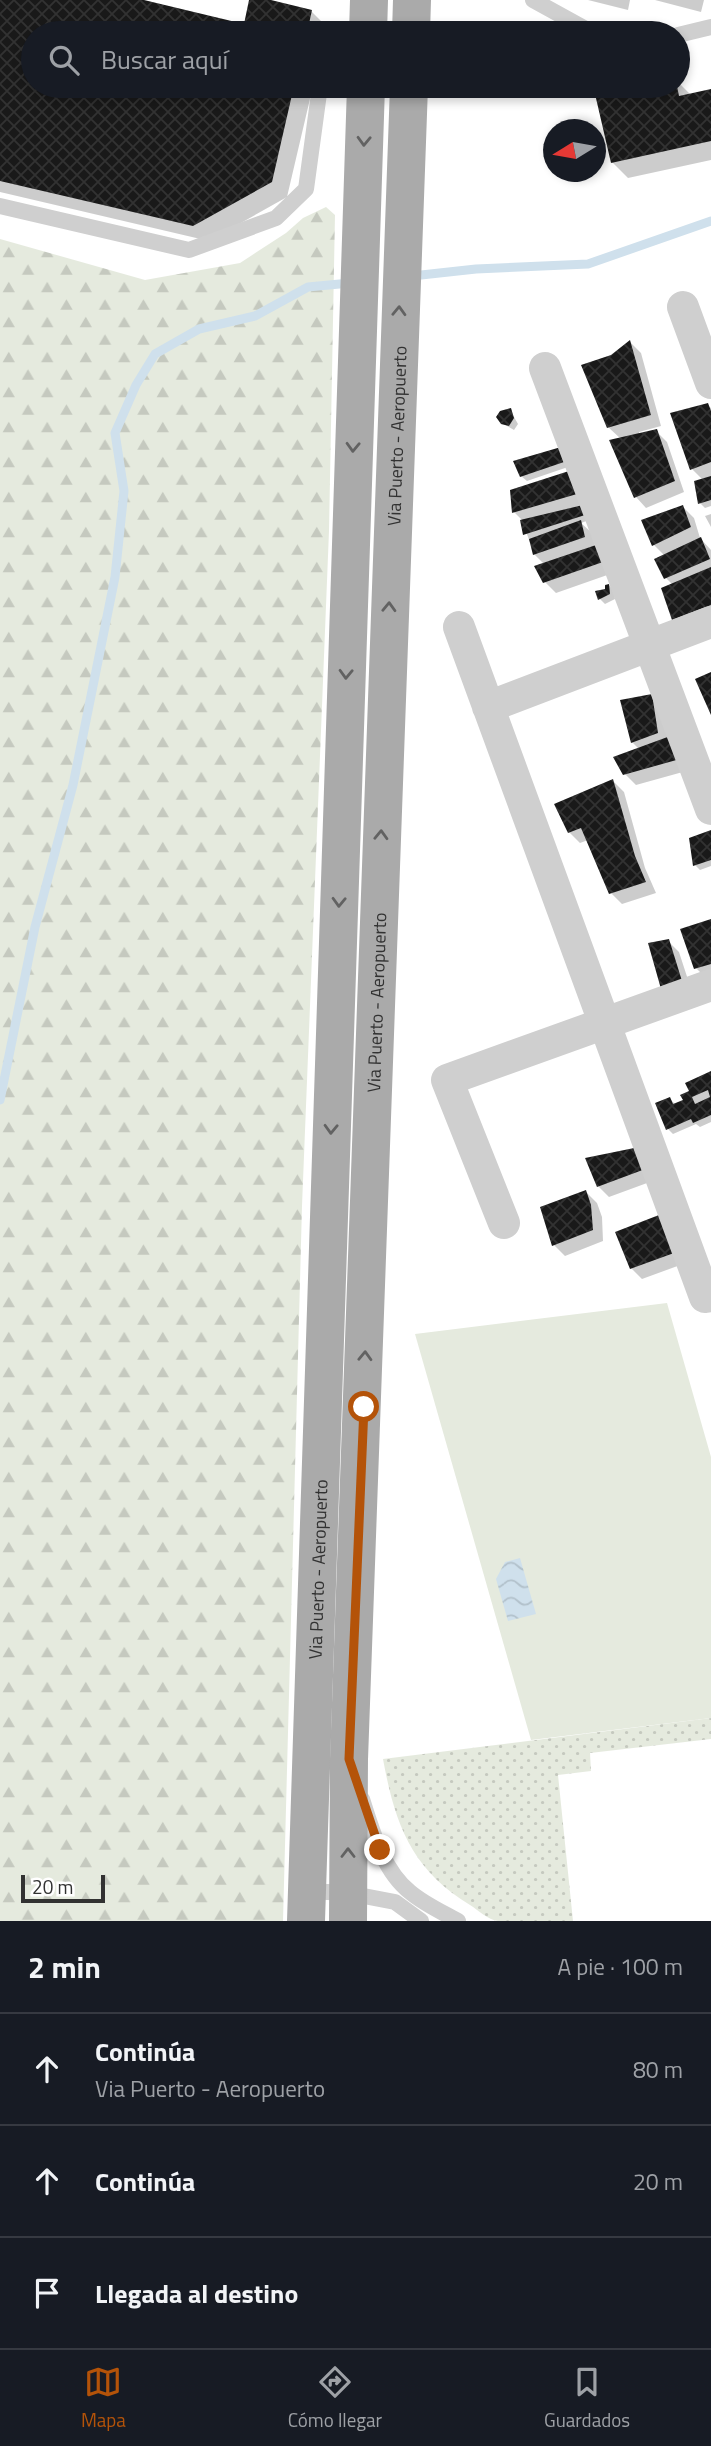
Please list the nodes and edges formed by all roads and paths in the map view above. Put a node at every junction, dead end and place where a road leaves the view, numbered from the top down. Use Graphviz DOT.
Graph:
graph roads {
  1 [pos="369,0"];
  2 [pos="412,0"];
  3 [pos="533,0"];
  4 [pos="368,21"];
  5 [pos="411,21"];
  6 [pos="571,21"];
  7 [pos="711,27"];
  8 [pos="690,32"];
  9 [pos="318,98"];
  10 [pos="366,98"];
  11 [pos="408,98"];
  12 [pos="0,206"];
  13 [pos="683,307"];
  14 [pos="545,368"];
  15 [pos="711,383"];
  16 [pos="711,622"];
  17 [pos="458,627"];
  18 [pos="649,644"];
  19 [pos="488,707"];
  20 [pos="711,809"];
  21 [pos="711,985"];
  22 [pos="603,1024"];
  23 [pos="504,1223"];
  24 [pos="711,1296"];
  25 [pos="349,1759"];
  26 [pos="396,1902"];
  27 [pos="306,1906"];
  28 [pos="348,1907"];
  29 [pos="395,1921"];
  30 [pos="421,1921"];
  31 [pos="458,1921"];
  1 -- 4 [label="main road"];
  2 -- 5 [label="main road"];
  3 -- 6 [label="lane"];
  7 -- 8 [label="lane"];
  9 -- 12 [label="lane"];
  10 -- 27 [label="main road, Via Puerto - Aeropuerto, one-way"];
  25 -- 11 [label="main road, Via Puerto - Aeropuerto, one-way"];
  13 -- 15 [label="street"];
  14 -- 18 [label="street"];
  16 -- 18 [label="street"];
  17 -- 19 [label="street"];
  18 -- 19 [label="street"];
  18 -- 20 [label="street"];
  19 -- 22 [label="street"];
  21 -- 22 [label="street"];
  22 -- 23 [label="street"];
  22 -- 24 [label="street"];
  28 -- 25 [label="main road, Via Puerto - Aeropuerto, one-way"];
  25 -- 31 [label="lane"];
  26 -- 28 [label="lane"];
  26 -- 29 [label="lane"];
  26 -- 30 [label="lane"];
  27 -- 28 [label="lane"];
}
